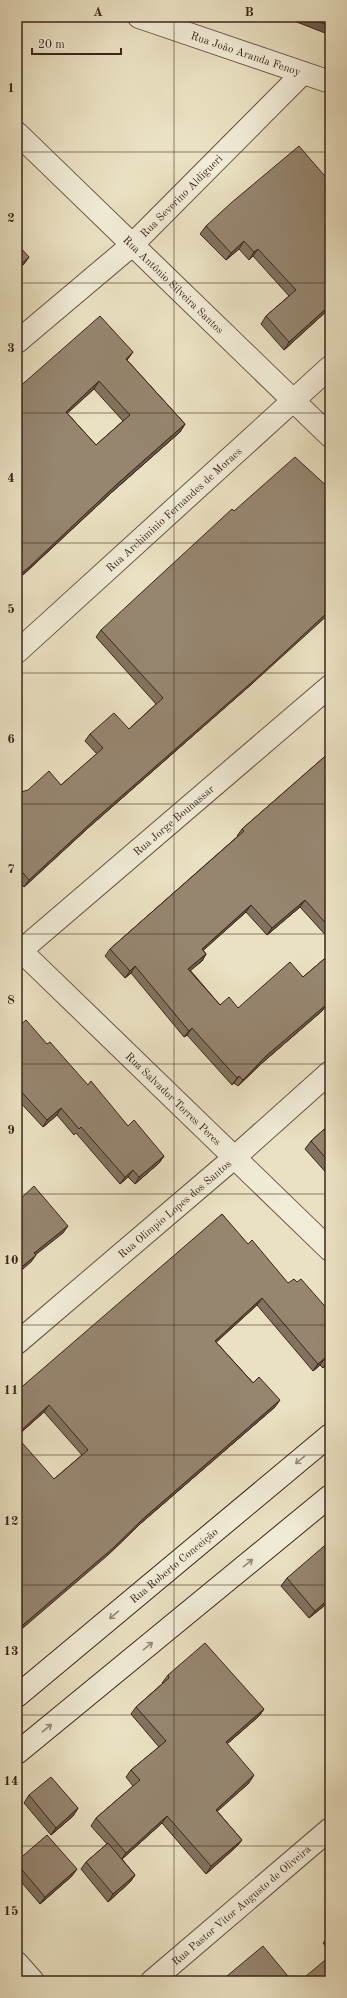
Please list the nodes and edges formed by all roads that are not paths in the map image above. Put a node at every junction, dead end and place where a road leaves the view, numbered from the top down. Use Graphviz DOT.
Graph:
graph roads {
  1 [pos="139,17"];
  2 [pos="303,73"];
  3 [pos="330,82"];
  4 [pos="17,133"];
  5 [pos="132,245"];
  6 [pos="17,342"];
  7 [pos="330,367"];
  8 [pos="294,401"];
  9 [pos="330,436"];
  10 [pos="17,652"];
  11 [pos="330,686"];
  12 [pos="18,951"];
  13 [pos="330,1072"];
  14 [pos="235,1157"];
  15 [pos="330,1250"];
  16 [pos="17,1343"];
  17 [pos="330,1435"];
  18 [pos="330,1496"];
  19 [pos="17,1696"];
  20 [pos="17,1753"];
  21 [pos="330,1829"];
  22 [pos="17,1963"];
  23 [pos="32,1981"];
  24 [pos="152,1981"];
  1 -- 2 [label="street, Rua João Aranda Fenoy"];
  2 -- 3 [label="street, Rua João Aranda Fenoy"];
  2 -- 5 [label="street, Rua Severino Aldigueri"];
  4 -- 5 [label="street, Rua Antônio Silveira Santos"];
  5 -- 6 [label="street, Rua Severino Aldigueri"];
  5 -- 8 [label="street, Rua Antônio Silveira Santos"];
  7 -- 8 [label="street, Rua Archiminio Fernandes de Moraes"];
  8 -- 9 [label="street, Rua Antônio Silveira Santos"];
  8 -- 10 [label="street, Rua Archiminio Fernandes de Moraes"];
  11 -- 12 [label="street, Rua Jorge Bounassar"];
  12 -- 14 [label="street, Rua Salvador Torres Peres"];
  13 -- 14 [label="street, Rua Olimpio Lopes dos Santos"];
  14 -- 15 [label="street, Rua Salvador Torres Peres"];
  14 -- 16 [label="street, Rua Olimpio Lopes dos Santos"];
  17 -- 19 [label="street, Rua Roberto Conceição, one-way"];
  20 -- 18 [label="street, one-way"];
  21 -- 24 [label="street, Rua Pastor Vitor Augusto de Oliveira"];
  22 -- 23 [label="street"];
}
